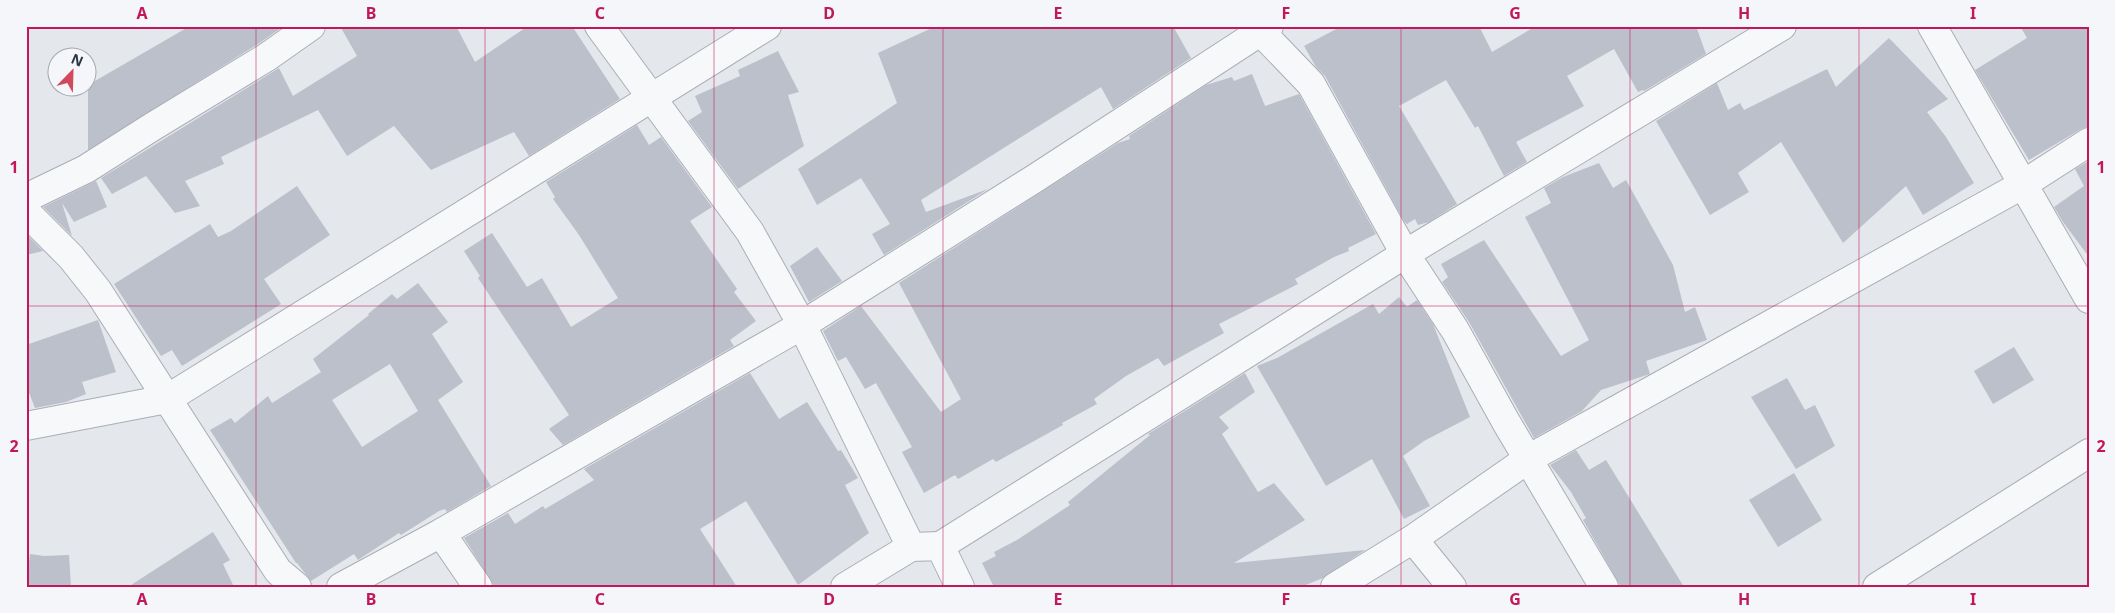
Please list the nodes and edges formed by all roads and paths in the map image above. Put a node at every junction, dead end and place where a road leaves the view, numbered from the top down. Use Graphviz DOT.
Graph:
graph roads {
  1 [pos="311,26"];
  2 [pos="600,26"];
  3 [pos="767,26"];
  4 [pos="1782,26"];
  5 [pos="1932,26"];
  6 [pos="1262,28"];
  7 [pos="653,97"];
  8 [pos="2089,142"];
  9 [pos="2022,185"];
  10 [pos="26,198"];
  11 [pos="26,212"];
  12 [pos="1405,254"];
  13 [pos="2089,299"];
  14 [pos="802,325"];
  15 [pos="167,399"];
  16 [pos="26,426"];
  17 [pos="2089,453"];
  18 [pos="1528,459"];
  19 [pos="441,533"];
  20 [pos="1413,539"];
  21 [pos="940,546"];
  22 [pos="911,547"];
  23 [pos="297,587"];
  24 [pos="342,587"];
  25 [pos="478,587"];
  26 [pos="845,587"];
  27 [pos="960,587"];
  28 [pos="1335,587"];
  29 [pos="1452,587"];
  30 [pos="1604,587"];
  31 [pos="1877,587"];
  1 -- 10 [label="street"];
  2 -- 7 [label="street"];
  3 -- 7 [label="street"];
  4 -- 12 [label="street"];
  5 -- 9 [label="street"];
  6 -- 12 [label="street"];
  6 -- 14 [label="street"];
  7 -- 14 [label="street"];
  7 -- 15 [label="street"];
  8 -- 9 [label="street"];
  9 -- 13 [label="street"];
  9 -- 18 [label="street"];
  11 -- 15 [label="street"];
  12 -- 18 [label="street"];
  12 -- 21 [label="street"];
  14 -- 19 [label="street"];
  14 -- 22 [label="street"];
  15 -- 16 [label="street"];
  15 -- 23 [label="street"];
  17 -- 31 [label="street"];
  18 -- 20 [label="street"];
  18 -- 30 [label="street"];
  19 -- 24 [label="street"];
  19 -- 25 [label="street"];
  20 -- 28 [label="street"];
  20 -- 29 [label="street"];
  21 -- 22 [label="street"];
  21 -- 27 [label="street"];
  22 -- 26 [label="street"];
}
